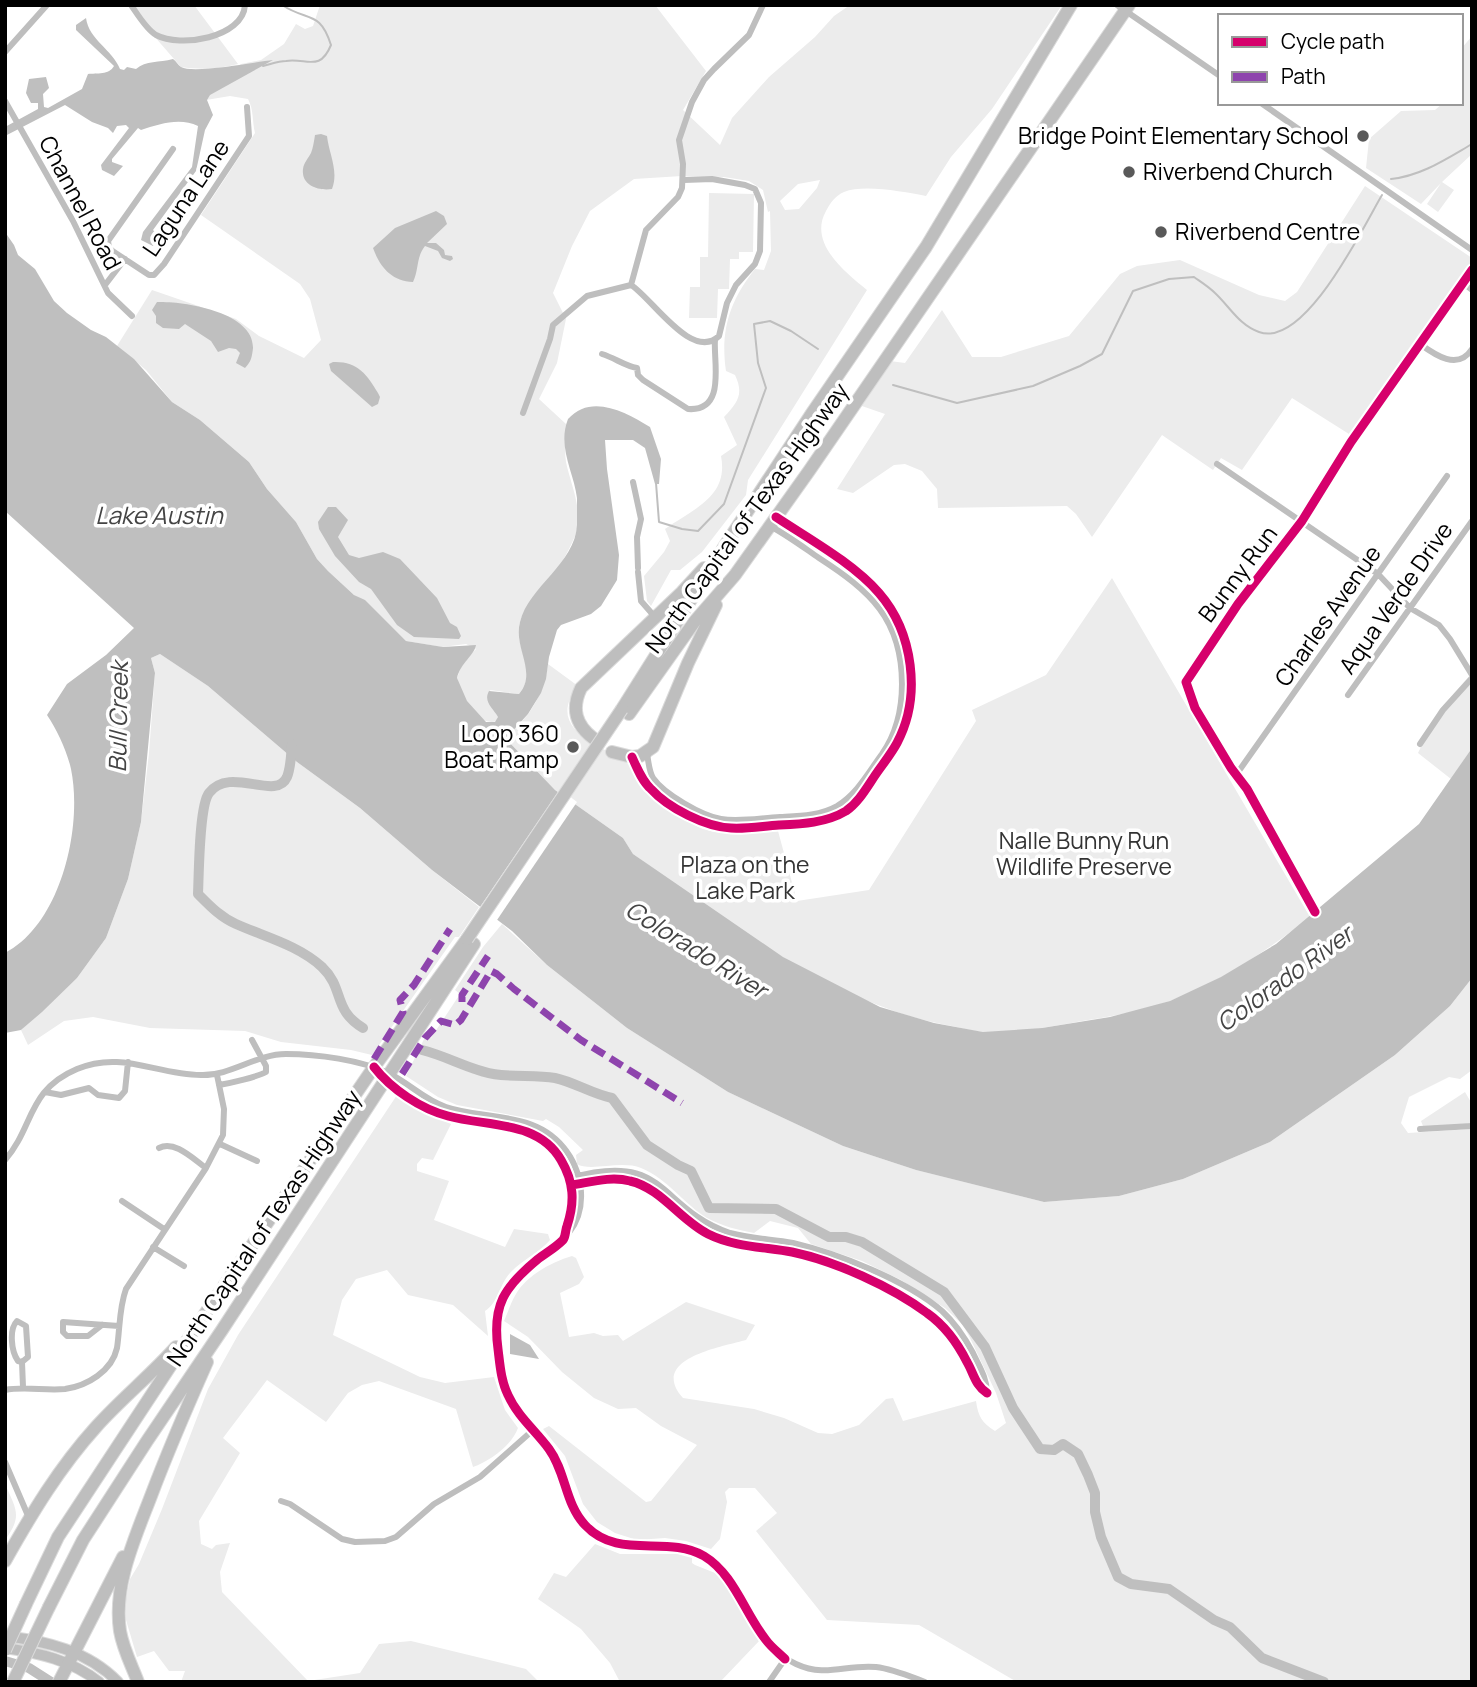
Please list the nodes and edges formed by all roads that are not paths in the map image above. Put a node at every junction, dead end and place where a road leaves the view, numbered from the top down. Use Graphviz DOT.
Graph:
graph roads {
  1 [pos="47,5"];
  2 [pos="131,5"];
  3 [pos="245,5"];
  4 [pos="1071,5"];
  5 [pos="760,6"];
  6 [pos="1124,7"];
  7 [pos="5,52"];
  8 [pos="1218,75"];
  9 [pos="5,101"];
  10 [pos="1264,105"];
  11 [pos="247,107"];
  12 [pos="173,149"];
  13 [pos="684,180"];
  14 [pos="1472,250"];
  15 [pos="125,259"];
  16 [pos="1472,270"];
  17 [pos="1463,283"];
  18 [pos="104,285"];
  19 [pos="631,285"];
  20 [pos="1472,290"];
  21 [pos="132,316"];
  22 [pos="715,340"];
  23 [pos="1420,344"];
  24 [pos="1472,349"];
  25 [pos="602,354"];
  26 [pos="523,413"];
  27 [pos="1217,464"];
  28 [pos="1447,476"];
  29 [pos="633,482"];
  30 [pos="773,521"];
  31 [pos="1302,521"];
  32 [pos="1472,521"];
  33 [pos="726,544"];
  34 [pos="857,573"];
  35 [pos="1378,574"];
  36 [pos="852,579"];
  37 [pos="729,584"];
  38 [pos="1410,608"];
  39 [pos="655,617"];
  40 [pos="905,657"];
  41 [pos="1472,677"];
  42 [pos="1348,695"];
  43 [pos="626,711"];
  44 [pos="593,738"];
  45 [pos="1420,744"];
  46 [pos="612,752"];
  47 [pos="647,752"];
  48 [pos="632,757"];
  49 [pos="882,760"];
  50 [pos="1236,775"];
  51 [pos="803,815"];
  52 [pos="805,824"];
  53 [pos="1315,912"];
  54 [pos="471,941"];
  55 [pos="252,1040"];
  56 [pos="261,1058"];
  57 [pos="128,1062"];
  58 [pos="374,1067"];
  59 [pos="217,1074"];
  60 [pos="388,1078"];
  61 [pos="219,1085"];
  62 [pos="45,1092"];
  63 [pos="514,1119"];
  64 [pos="1472,1126"];
  65 [pos="513,1127"];
  66 [pos="1420,1129"];
  67 [pos="220,1144"];
  68 [pos="159,1148"];
  69 [pos="5,1160"];
  70 [pos="257,1161"];
  71 [pos="206,1168"];
  72 [pos="575,1180"];
  73 [pos="122,1201"];
  74 [pos="164,1229"];
  75 [pos="153,1247"];
  76 [pos="184,1266"];
  77 [pos="198,1324"];
  78 [pos="102,1325"];
  79 [pos="119,1326"];
  80 [pos="222,1330"];
  81 [pos="22,1362"];
  82 [pos="23,1387"];
  83 [pos="5,1390"];
  84 [pos="532,1431"];
  85 [pos="5,1462"];
  86 [pos="281,1501"];
  87 [pos="29,1518"];
  88 [pos="142,1519"];
  89 [pos="5,1561"];
  90 [pos="5,1636"];
  91 [pos="5,1649"];
  92 [pos="785,1659"];
  93 [pos="69,1661"];
  94 [pos="13,1682"];
  95 [pos="59,1682"];
  96 [pos="99,1682"];
  97 [pos="118,1682"];
  98 [pos="138,1682"];
  99 [pos="769,1682"];
  100 [pos="925,1682"];
  1 -- 7 [label="street"];
  2 -- 3 [label="street"];
  4 -- 33 [label="highway, North Capital of Texas Highway"];
  5 -- 13 [label="street"];
  6 -- 8 [label="street"];
  6 -- 30 [label="highway, North Capital of Texas Highway"];
  9 -- 18 [label="street, Channel Road"];
  10 -- 14 [label="street"];
  11 -- 15 [label="street, Laguna Lane"];
  12 -- 15 [label="street, Laguna Lane"];
  13 -- 19 [label="street"];
  13 -- 22 [label="street"];
  15 -- 18 [label="street, Laguna Lane"];
  16 -- 17 [label="street, Bunny Run"];
  17 -- 20 [label="street"];
  17 -- 23 [label="street, Bunny Run"];
  18 -- 21 [label="street, Channel Road"];
  19 -- 22 [label="street"];
  19 -- 26 [label="street"];
  22 -- 25 [label="street"];
  23 -- 24 [label="street"];
  23 -- 31 [label="street, Bunny Run"];
  27 -- 31 [label="street"];
  28 -- 35 [label="street, Charles Avenue"];
  29 -- 39 [label="street"];
  30 -- 34 [label="street"];
  30 -- 36 [label="street"];
  30 -- 37 [label="highway, North Capital of Texas Highway"];
  31 -- 35 [label="street"];
  31 -- 50 [label="street, Bunny Run"];
  32 -- 38 [label="street, Aqua Verde Drive"];
  33 -- 39 [label="highway"];
  33 -- 43 [label="highway, North Capital of Texas Highway"];
  34 -- 36 [label="street"];
  34 -- 40 [label="street"];
  35 -- 38 [label="street"];
  35 -- 50 [label="street, Charles Avenue"];
  36 -- 40 [label="street"];
  37 -- 43 [label="highway, North Capital of Texas Highway"];
  37 -- 47 [label="highway"];
  38 -- 41 [label="street"];
  38 -- 42 [label="street, Aqua Verde Drive"];
  39 -- 44 [label="highway"];
  40 -- 49 [label="street"];
  41 -- 45 [label="street"];
  43 -- 54 [label="highway, North Capital of Texas Highway, bridge"];
  46 -- 48 [label="highway"];
  47 -- 48 [label="highway"];
  47 -- 51 [label="street"];
  48 -- 52 [label="street"];
  49 -- 51 [label="street"];
  49 -- 52 [label="street"];
  50 -- 53 [label="street, Bunny Run"];
  51 -- 52 [label="street"];
  54 -- 58 [label="highway, North Capital of Texas Highway"];
  54 -- 60 [label="highway, North Capital of Texas Highway"];
  55 -- 56 [label="street"];
  56 -- 58 [label="street"];
  56 -- 59 [label="street"];
  56 -- 61 [label="street"];
  57 -- 59 [label="street"];
  57 -- 62 [label="street"];
  57 -- 62 [label="street"];
  58 -- 60 [label="street"];
  58 -- 77 [label="highway, North Capital of Texas Highway"];
  59 -- 61 [label="street"];
  60 -- 63 [label="street"];
  60 -- 65 [label="street"];
  60 -- 80 [label="highway, North Capital of Texas Highway"];
  61 -- 67 [label="street"];
  62 -- 69 [label="street"];
  63 -- 65 [label="street"];
  63 -- 72 [label="street"];
  64 -- 66 [label="street"];
  65 -- 72 [label="street"];
  67 -- 70 [label="street"];
  67 -- 71 [label="street"];
  68 -- 71 [label="street"];
  71 -- 74 [label="street"];
  72 -- 72 [label="street"];
  72 -- 84 [label="street"];
  73 -- 74 [label="street"];
  74 -- 75 [label="street"];
  75 -- 76 [label="street"];
  75 -- 79 [label="street"];
  77 -- 87 [label="highway"];
  77 -- 91 [label="highway, North Capital of Texas Highway, bridge"];
  78 -- 78 [label="street"];
  78 -- 79 [label="street"];
  79 -- 82 [label="street"];
  80 -- 88 [label="highway"];
  80 -- 94 [label="highway, North Capital of Texas Highway, bridge"];
  81 -- 81 [label="street"];
  81 -- 82 [label="street"];
  82 -- 83 [label="street"];
  84 -- 86 [label="street"];
  84 -- 92 [label="street"];
  85 -- 87 [label="street"];
  87 -- 89 [label="highway"];
  88 -- 93 [label="highway"];
  88 -- 98 [label="highway"];
  90 -- 93 [label="main road"];
  91 -- 93 [label="main road"];
  92 -- 99 [label="street"];
  92 -- 100 [label="street"];
  93 -- 95 [label="highway"];
  93 -- 96 [label="main road"];
  93 -- 97 [label="main road"];
}
